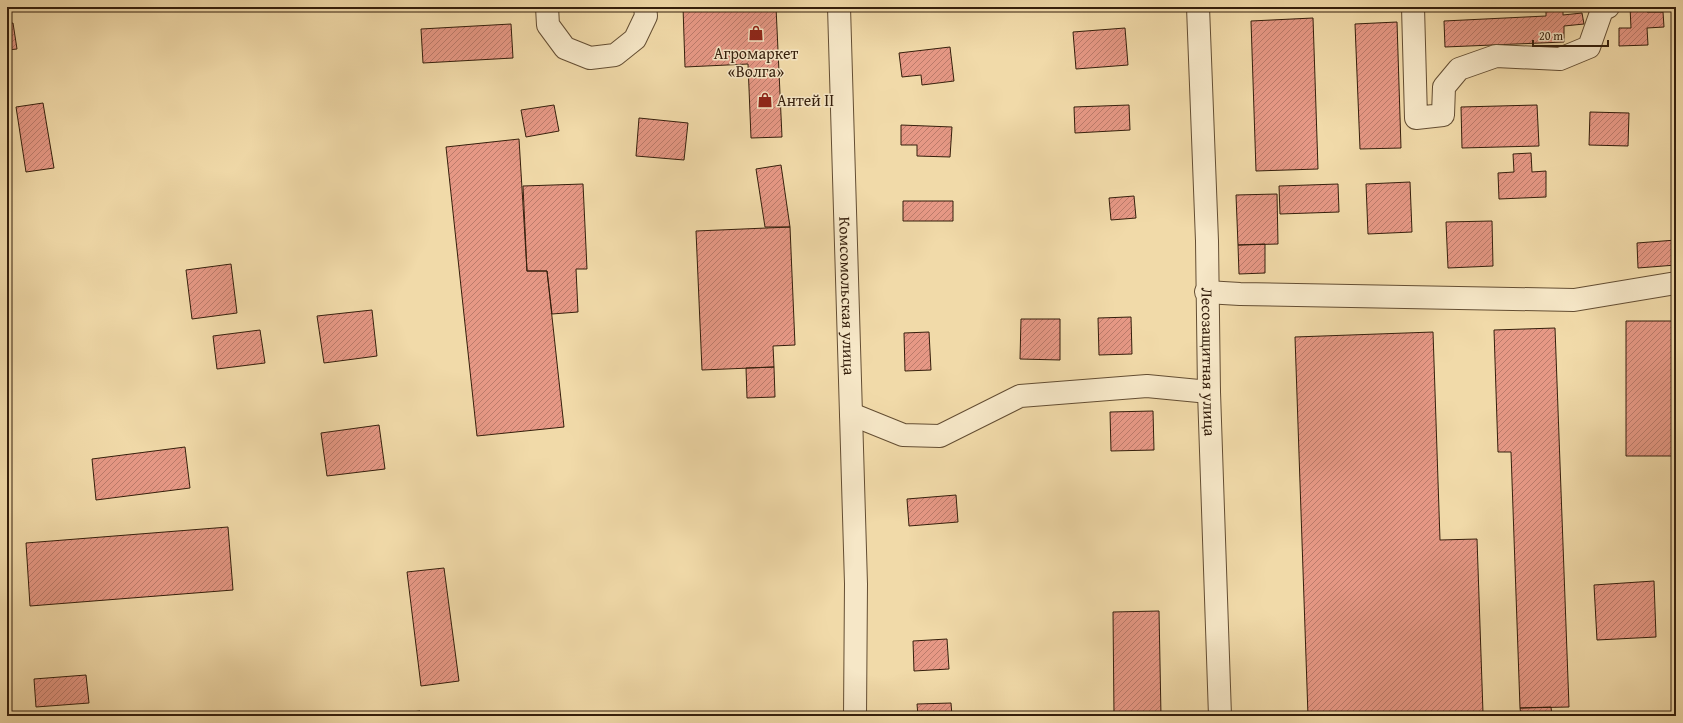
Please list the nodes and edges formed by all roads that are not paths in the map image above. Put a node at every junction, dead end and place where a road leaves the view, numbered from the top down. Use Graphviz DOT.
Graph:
graph roads {
  1 [pos="547,7"];
  2 [pos="645,7"];
  3 [pos="839,7"];
  4 [pos="1198,7"];
  5 [pos="1413,7"];
  6 [pos="1608,7"];
  7 [pos="1676,283"];
  8 [pos="1206,292"];
  9 [pos="1209,392"];
  10 [pos="851,414"];
  11 [pos="854,716"];
  12 [pos="1220,716"];
  1 -- 2 [label="street"];
  3 -- 10 [label="street, Комсомольская улица"];
  4 -- 8 [label="street, Лесозащитная улица"];
  5 -- 6 [label="street"];
  7 -- 8 [label="street"];
  8 -- 9 [label="street, Лесозащитная улица"];
  9 -- 10 [label="street"];
  9 -- 12 [label="street, Лесозащитная улица"];
  10 -- 11 [label="street, Комсомольская улица"];
}
